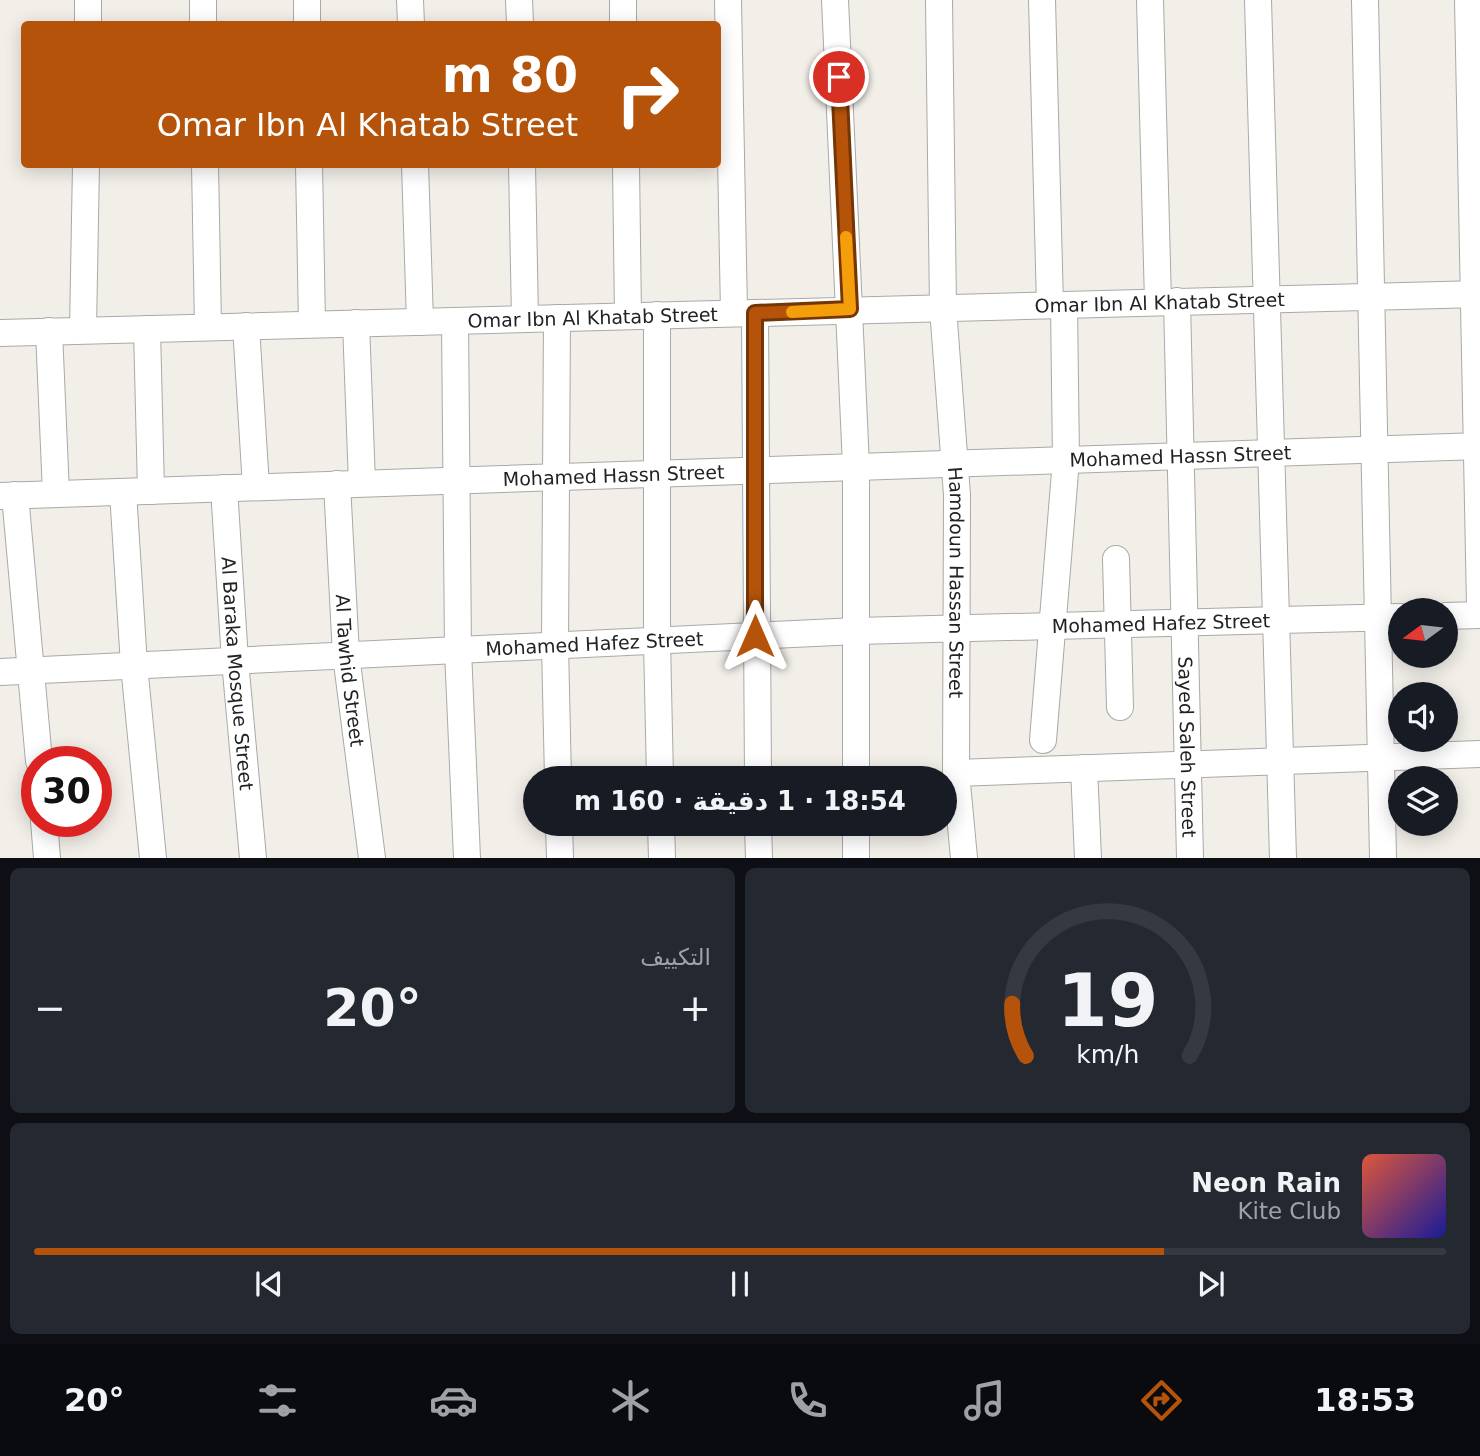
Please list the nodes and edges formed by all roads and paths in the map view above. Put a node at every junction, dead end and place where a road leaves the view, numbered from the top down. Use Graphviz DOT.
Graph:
graph roads {
  1 [pos="88,0"];
  2 [pos="203,0"];
  3 [pos="307,0"];
  4 [pos="410,0"];
  5 [pos="519,0"];
  6 [pos="623,0"];
  7 [pos="728,0"];
  8 [pos="835,0"];
  9 [pos="939,0"];
  10 [pos="1042,0"];
  11 [pos="1150,0"];
  12 [pos="1258,0"];
  13 [pos="1365,0"];
  14 [pos="1468,0"];
  15 [pos="88,21"];
  16 [pos="203,21"];
  17 [pos="307,21"];
  18 [pos="411,21"];
  19 [pos="520,21"];
  20 [pos="623,21"];
  21 [pos="86,168"];
  22 [pos="205,168"];
  23 [pos="309,168"];
  24 [pos="415,168"];
  25 [pos="522,168"];
  26 [pos="626,168"];
  27 [pos="1478,294"];
  28 [pos="1373,297"];
  29 [pos="1269,299"];
  30 [pos="1168,302"];
  31 [pos="1057,305"];
  32 [pos="943,308"];
  33 [pos="850,309"];
  34 [pos="745,313"];
  35 [pos="657,315"];
  36 [pos="628,316"];
  37 [pos="557,318"];
  38 [pos="525,319"];
  39 [pos="455,321"];
  40 [pos="420,322"];
  41 [pos="356,323"];
  42 [pos="312,324"];
  43 [pos="246,326"];
  44 [pos="208,327"];
  45 [pos="147,329"];
  46 [pos="83,330"];
  47 [pos="49,331"];
  48 [pos="0,333"];
  49 [pos="1478,446"];
  50 [pos="1375,449"];
  51 [pos="1273,453"];
  52 [pos="1181,456"];
  53 [pos="1066,460"];
  54 [pos="953,464"];
  55 [pos="856,467"];
  56 [pos="757,470"];
  57 [pos="659,473"];
  58 [pos="556,476"];
  59 [pos="456,479"];
  60 [pos="349,484"];
  61 [pos="256,487"];
  62 [pos="224,488"];
  63 [pos="151,491"];
  64 [pos="123,492"];
  65 [pos="56,494"];
  66 [pos="8,496"];
  67 [pos="1116,559"];
  68 [pos="1388,605"];
  69 [pos="1480,606"];
  70 [pos="1480,615"];
  71 [pos="1458,616"];
  72 [pos="1388,617"];
  73 [pos="1277,620"];
  74 [pos="1185,623"];
  75 [pos="1118,625"];
  76 [pos="1052,626"];
  77 [pos="956,629"];
  78 [pos="857,631"];
  79 [pos="1388,635"];
  80 [pos="755,636"];
  81 [pos="657,641"];
  82 [pos="555,645"];
  83 [pos="458,650"];
  84 [pos="346,655"];
  85 [pos="235,661"];
  86 [pos="134,665"];
  87 [pos="32,670"];
  88 [pos="0,672"];
  89 [pos="1120,707"];
  90 [pos="1043,740"];
  91 [pos="38,746"];
  92 [pos="1480,754"];
  93 [pos="1381,758"];
  94 [pos="1280,761"];
  95 [pos="1188,765"];
  96 [pos="558,766"];
  97 [pos="660,766"];
  98 [pos="758,766"];
  99 [pos="856,766"];
  100 [pos="956,766"];
  101 [pos="1084,768"];
  102 [pos="957,773"];
  103 [pos="957,784"];
  104 [pos="559,836"];
  105 [pos="661,836"];
  106 [pos="758,836"];
  107 [pos="856,836"];
  108 [pos="45,837"];
  109 [pos="47,858"];
  110 [pos="153,858"];
  111 [pos="253,858"];
  112 [pos="372,858"];
  113 [pos="467,858"];
  114 [pos="560,858"];
  115 [pos="662,858"];
  116 [pos="759,858"];
  117 [pos="856,858"];
  118 [pos="964,858"];
  119 [pos="1088,858"];
  120 [pos="1190,858"];
  121 [pos="1283,858"];
  122 [pos="1383,858"];
  1 -- 15 [label="street"];
  2 -- 16 [label="street"];
  3 -- 17 [label="street"];
  4 -- 18 [label="street"];
  5 -- 19 [label="street"];
  6 -- 20 [label="street"];
  7 -- 34 [label="street"];
  8 -- 33 [label="street"];
  9 -- 32 [label="street, Hamdoun Hassan Street"];
  10 -- 31 [label="street"];
  11 -- 30 [label="street, Sayed Saleh Street"];
  12 -- 29 [label="street"];
  13 -- 28 [label="street"];
  14 -- 27 [label="street"];
  21 -- 46 [label="street"];
  22 -- 44 [label="street"];
  23 -- 42 [label="street"];
  24 -- 40 [label="street"];
  25 -- 38 [label="street"];
  26 -- 36 [label="street"];
  27 -- 28 [label="street, Omar Ibn Al Khatab Street"];
  27 -- 49 [label="street"];
  28 -- 29 [label="street, Omar Ibn Al Khatab Street"];
  28 -- 50 [label="street"];
  29 -- 30 [label="street, Omar Ibn Al Khatab Street"];
  29 -- 51 [label="street"];
  30 -- 31 [label="street, Omar Ibn Al Khatab Street"];
  30 -- 52 [label="street, Sayed Saleh Street"];
  31 -- 32 [label="street, Omar Ibn Al Khatab Street"];
  31 -- 53 [label="street"];
  32 -- 33 [label="street, Omar Ibn Al Khatab Street"];
  32 -- 54 [label="street, Hamdoun Hassan Street"];
  33 -- 34 [label="street, Omar Ibn Al Khatab Street"];
  33 -- 55 [label="street"];
  34 -- 35 [label="street, Omar Ibn Al Khatab Street"];
  34 -- 56 [label="street"];
  35 -- 36 [label="street, Omar Ibn Al Khatab Street"];
  35 -- 57 [label="street"];
  36 -- 37 [label="street, Omar Ibn Al Khatab Street"];
  37 -- 38 [label="street, Omar Ibn Al Khatab Street"];
  37 -- 58 [label="street"];
  38 -- 39 [label="street, Omar Ibn Al Khatab Street"];
  39 -- 40 [label="street, Omar Ibn Al Khatab Street"];
  39 -- 59 [label="street"];
  40 -- 41 [label="street, Omar Ibn Al Khatab Street"];
  41 -- 42 [label="street, Omar Ibn Al Khatab Street"];
  41 -- 60 [label="street, Al Tawhid Street"];
  42 -- 43 [label="street, Omar Ibn Al Khatab Street"];
  43 -- 44 [label="street, Omar Ibn Al Khatab Street"];
  43 -- 61 [label="street"];
  44 -- 45 [label="street, Omar Ibn Al Khatab Street"];
  45 -- 46 [label="street, Omar Ibn Al Khatab Street"];
  45 -- 63 [label="street"];
  46 -- 47 [label="street, Omar Ibn Al Khatab Street"];
  47 -- 48 [label="street, Omar Ibn Al Khatab Street"];
  47 -- 65 [label="street"];
  49 -- 50 [label="street, Mohamed Hassn Street"];
  49 -- 69 [label="street"];
  50 -- 51 [label="street, Mohamed Hassn Street"];
  50 -- 68 [label="street"];
  51 -- 52 [label="street, Mohamed Hassn Street"];
  51 -- 73 [label="street"];
  52 -- 53 [label="street, Mohamed Hassn Street"];
  52 -- 74 [label="street, Sayed Saleh Street"];
  53 -- 54 [label="street, Mohamed Hassn Street"];
  53 -- 76 [label="street"];
  54 -- 55 [label="street, Mohamed Hassn Street"];
  54 -- 77 [label="street, Hamdoun Hassan Street"];
  55 -- 56 [label="street, Mohamed Hassn Street"];
  55 -- 78 [label="street"];
  56 -- 57 [label="street, Mohamed Hassn Street"];
  56 -- 80 [label="street"];
  57 -- 58 [label="street, Mohamed Hassn Street"];
  57 -- 81 [label="street"];
  58 -- 59 [label="street, Mohamed Hassn Street"];
  58 -- 82 [label="street"];
  59 -- 60 [label="street, Mohamed Hassn Street"];
  59 -- 83 [label="street"];
  60 -- 61 [label="street, Mohamed Hassn Street"];
  60 -- 84 [label="street, Al Tawhid Street"];
  61 -- 62 [label="street, Mohamed Hassn Street"];
  62 -- 63 [label="street, Mohamed Hassn Street"];
  62 -- 85 [label="street, Al Baraka Mosque Street"];
  63 -- 64 [label="street, Mohamed Hassn Street"];
  64 -- 65 [label="street, Mohamed Hassn Street"];
  64 -- 86 [label="street"];
  65 -- 66 [label="street, Mohamed Hassn Street"];
  66 -- 87 [label="street"];
  67 -- 75 [label="street"];
  70 -- 71 [label="street"];
  72 -- 73 [label="street, Mohamed Hafez Street"];
  73 -- 74 [label="street, Mohamed Hafez Street"];
  73 -- 94 [label="street"];
  74 -- 75 [label="street, Mohamed Hafez Street"];
  74 -- 95 [label="street, Sayed Saleh Street"];
  75 -- 76 [label="street, Mohamed Hafez Street"];
  75 -- 89 [label="street"];
  76 -- 77 [label="street, Mohamed Hafez Street"];
  76 -- 90 [label="street"];
  77 -- 78 [label="street, Mohamed Hafez Street"];
  77 -- 100 [label="street, Hamdoun Hassan Street"];
  78 -- 80 [label="street, Mohamed Hafez Street"];
  78 -- 99 [label="street"];
  79 -- 93 [label="street"];
  80 -- 81 [label="street, Mohamed Hafez Street"];
  80 -- 98 [label="street"];
  81 -- 82 [label="street, Mohamed Hafez Street"];
  81 -- 97 [label="street"];
  82 -- 83 [label="street, Mohamed Hafez Street"];
  82 -- 96 [label="street"];
  83 -- 84 [label="street, Mohamed Hafez Street"];
  83 -- 113 [label="street"];
  84 -- 85 [label="street, Mohamed Hafez Street"];
  84 -- 112 [label="street, Al Tawhid Street"];
  85 -- 86 [label="street, Mohamed Hafez Street"];
  85 -- 111 [label="street, Al Baraka Mosque Street"];
  86 -- 87 [label="street, Mohamed Hafez Street"];
  86 -- 110 [label="street"];
  87 -- 88 [label="street, Mohamed Hafez Street"];
  87 -- 91 [label="street"];
  92 -- 93 [label="street"];
  93 -- 94 [label="street"];
  93 -- 122 [label="street"];
  94 -- 95 [label="street"];
  94 -- 121 [label="street"];
  95 -- 101 [label="street"];
  95 -- 120 [label="street, Sayed Saleh Street"];
  101 -- 102 [label="street"];
  101 -- 119 [label="street"];
  103 -- 118 [label="street, Hamdoun Hassan Street"];
  104 -- 114 [label="street"];
  105 -- 115 [label="street"];
  106 -- 116 [label="street"];
  107 -- 117 [label="street"];
  108 -- 109 [label="street"];
}
